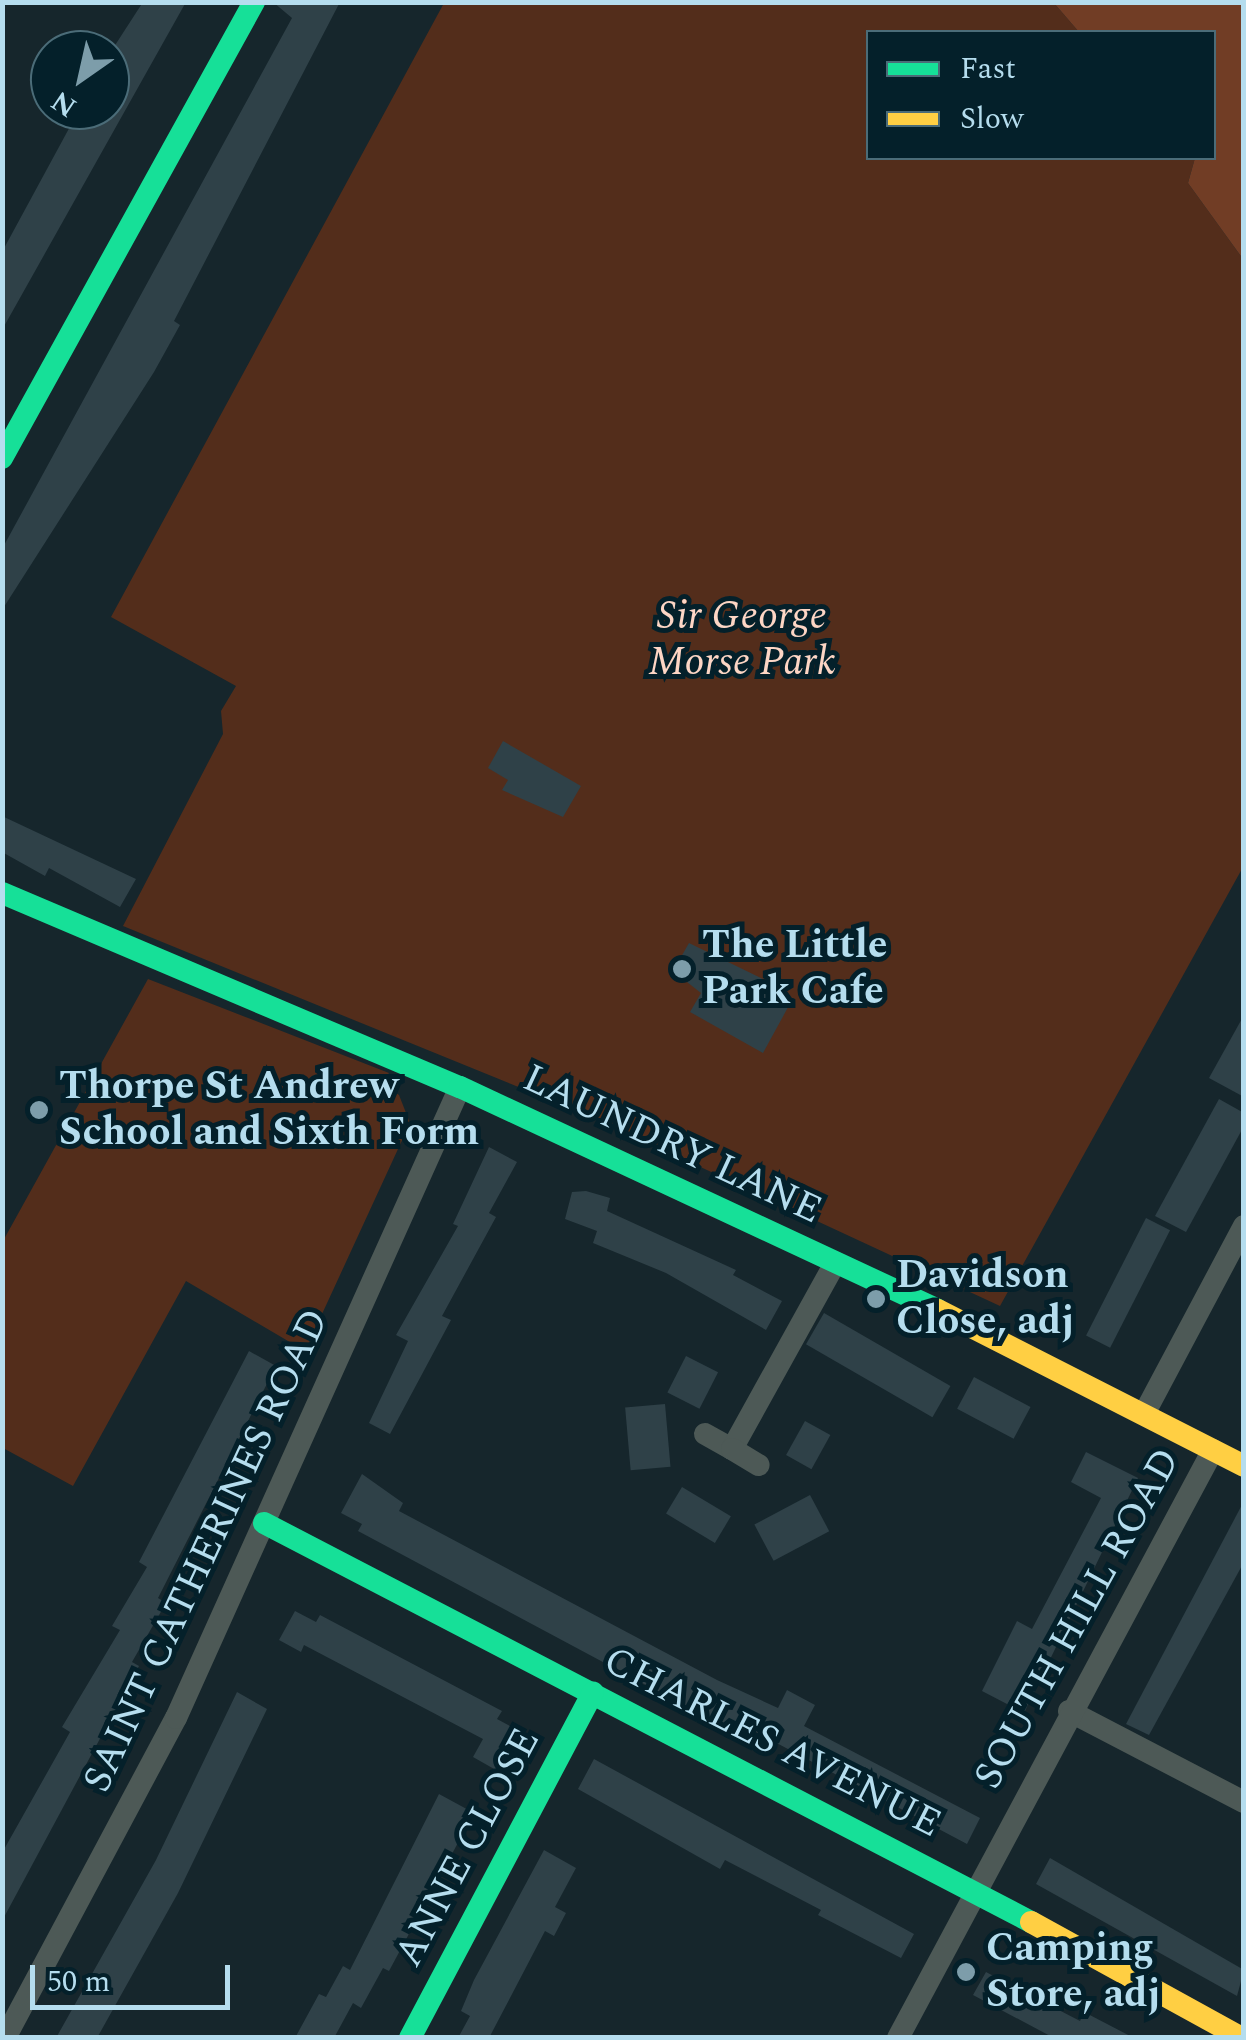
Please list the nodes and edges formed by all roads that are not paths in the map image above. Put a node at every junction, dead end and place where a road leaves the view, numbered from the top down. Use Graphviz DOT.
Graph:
graph roads {
  1 [pos="254,2"];
  2 [pos="2,458"];
  3 [pos="2,893"];
  4 [pos="460,1087"];
  5 [pos="1244,1226"];
  6 [pos="835,1263"];
  7 [pos="1144,1414"];
  8 [pos="705,1434"];
  9 [pos="732,1449"];
  10 [pos="1213,1450"];
  11 [pos="759,1464"];
  12 [pos="1244,1466"];
  13 [pos="264,1524"];
  14 [pos="593,1693"];
  15 [pos="1069,1711"];
  16 [pos="1244,1802"];
  17 [pos="974,1890"];
  18 [pos="6,2038"];
  19 [pos="410,2038"];
  20 [pos="898,2038"];
  21 [pos="1242,2038"];
  1 -- 2 [label="street"];
  3 -- 4 [label="street, LAUNDRY LANE"];
  4 -- 6 [label="street, LAUNDRY LANE"];
  4 -- 13 [label="street, SAINT CATHERINES ROAD"];
  5 -- 7 [label="street"];
  6 -- 7 [label="street, LAUNDRY LANE"];
  6 -- 9 [label="street"];
  7 -- 10 [label="street, LAUNDRY LANE"];
  8 -- 9 [label="street"];
  9 -- 11 [label="street"];
  10 -- 12 [label="street, LAUNDRY LANE"];
  10 -- 15 [label="street, SOUTH HILL ROAD"];
  13 -- 14 [label="street, CHARLES AVENUE"];
  13 -- 18 [label="street, SAINT CATHERINES ROAD"];
  14 -- 17 [label="street, CHARLES AVENUE"];
  14 -- 19 [label="street, ANNE CLOSE"];
  15 -- 16 [label="street"];
  15 -- 17 [label="street, SOUTH HILL ROAD"];
  17 -- 20 [label="street, SOUTH HILL ROAD"];
  17 -- 21 [label="street, CHARLES AVENUE"];
}
